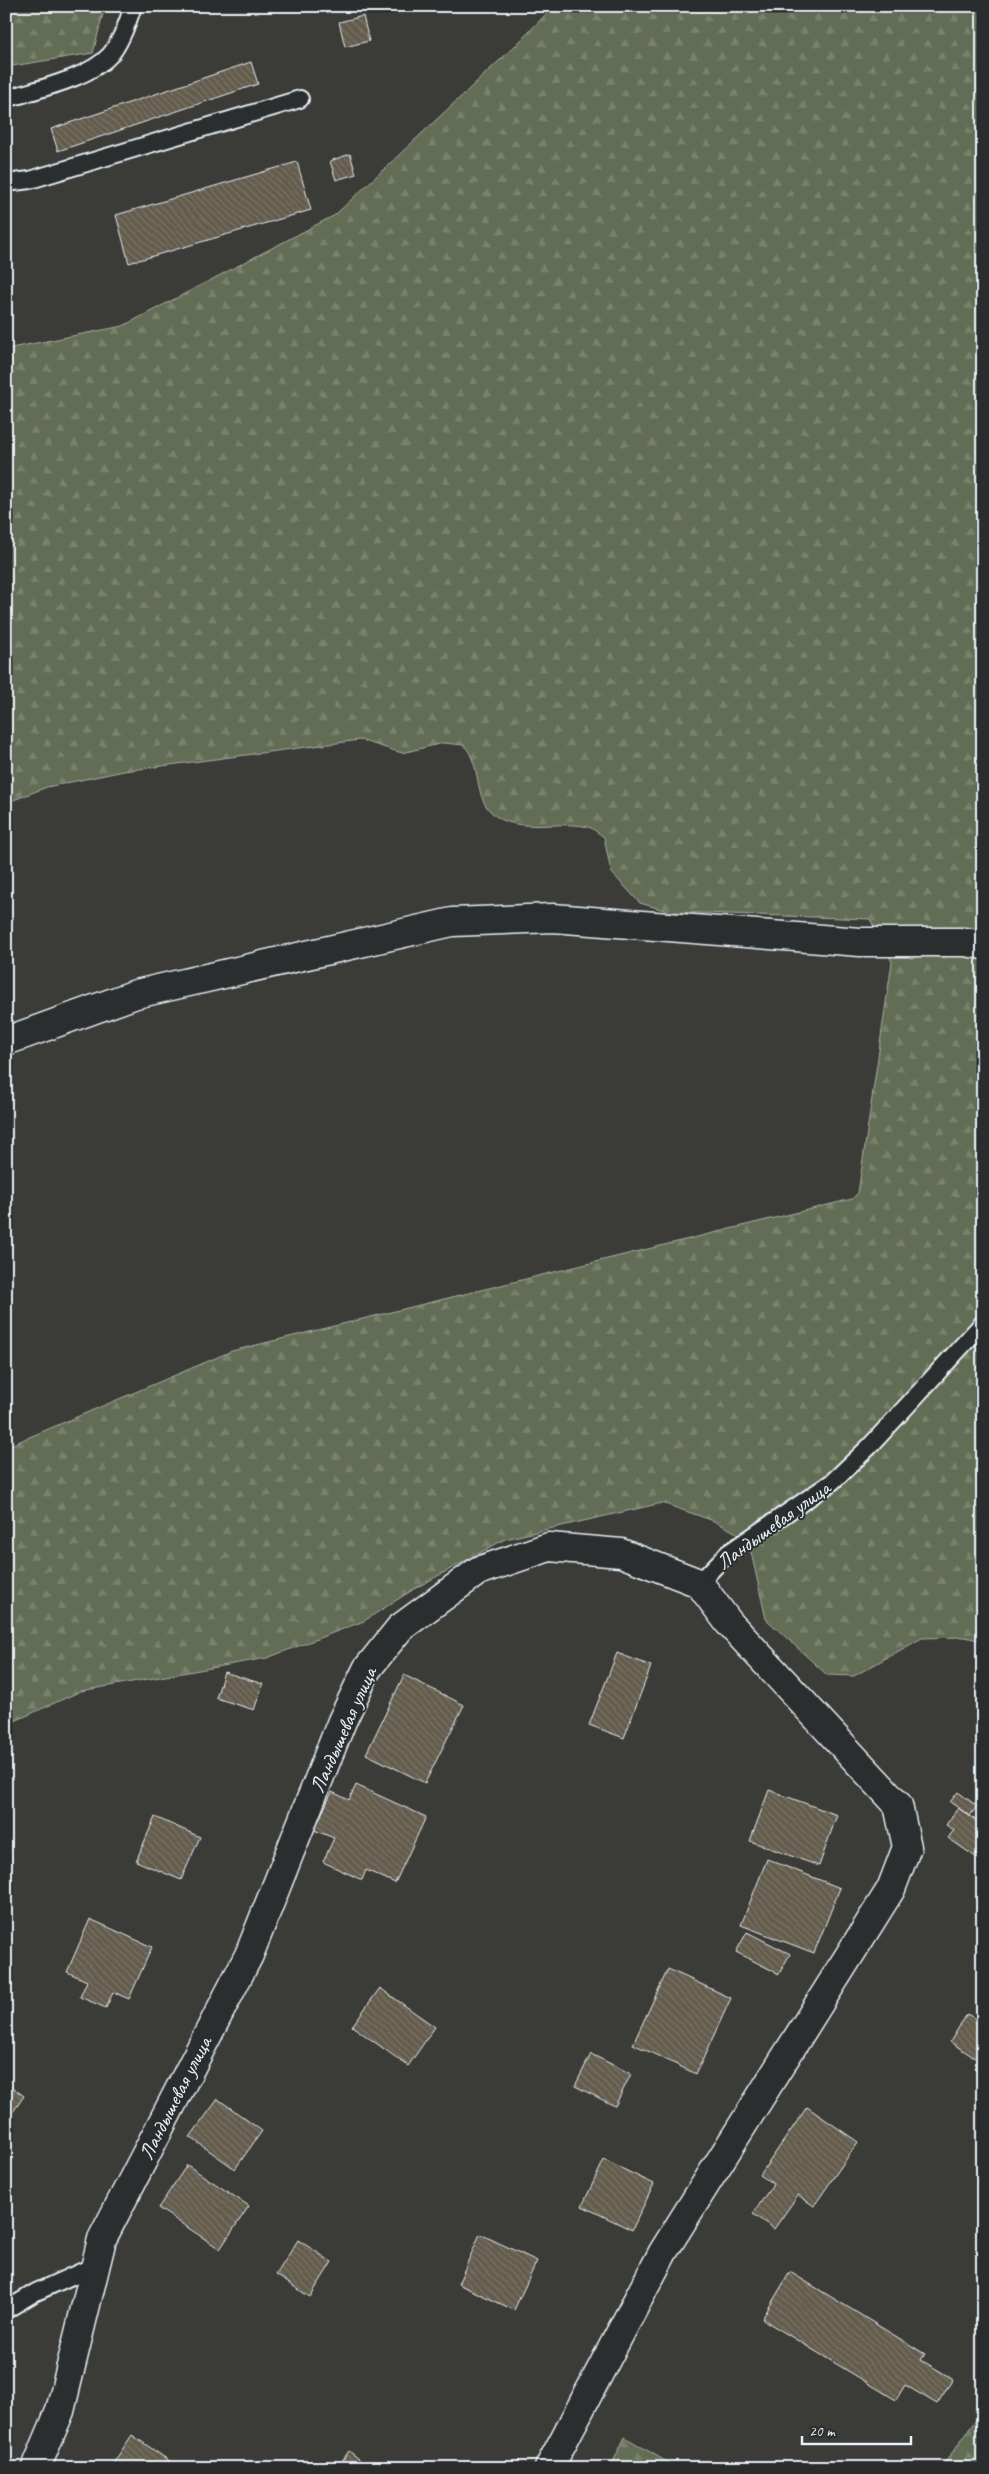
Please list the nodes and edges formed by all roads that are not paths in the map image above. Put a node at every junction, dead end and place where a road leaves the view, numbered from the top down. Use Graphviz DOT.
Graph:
graph roads {
  1 [pos="133,6"];
  2 [pos="6,99"];
  3 [pos="300,100"];
  4 [pos="6,183"];
  5 [pos="983,945"];
  6 [pos="6,1040"];
  7 [pos="983,1323"];
  8 [pos="699,1583"];
  9 [pos="94,2266"];
  10 [pos="6,2310"];
  11 [pos="36,2468"];
  12 [pos="549,2468"];
  1 -- 2 [label="lane"];
  3 -- 4 [label="lane"];
  5 -- 6 [label="street"];
  7 -- 8 [label="lane, Ландышевая улица"];
  8 -- 9 [label="street, Ландышевая улица"];
  8 -- 12 [label="street"];
  9 -- 10 [label="lane"];
  9 -- 11 [label="street, Ландышевая улица"];
}
